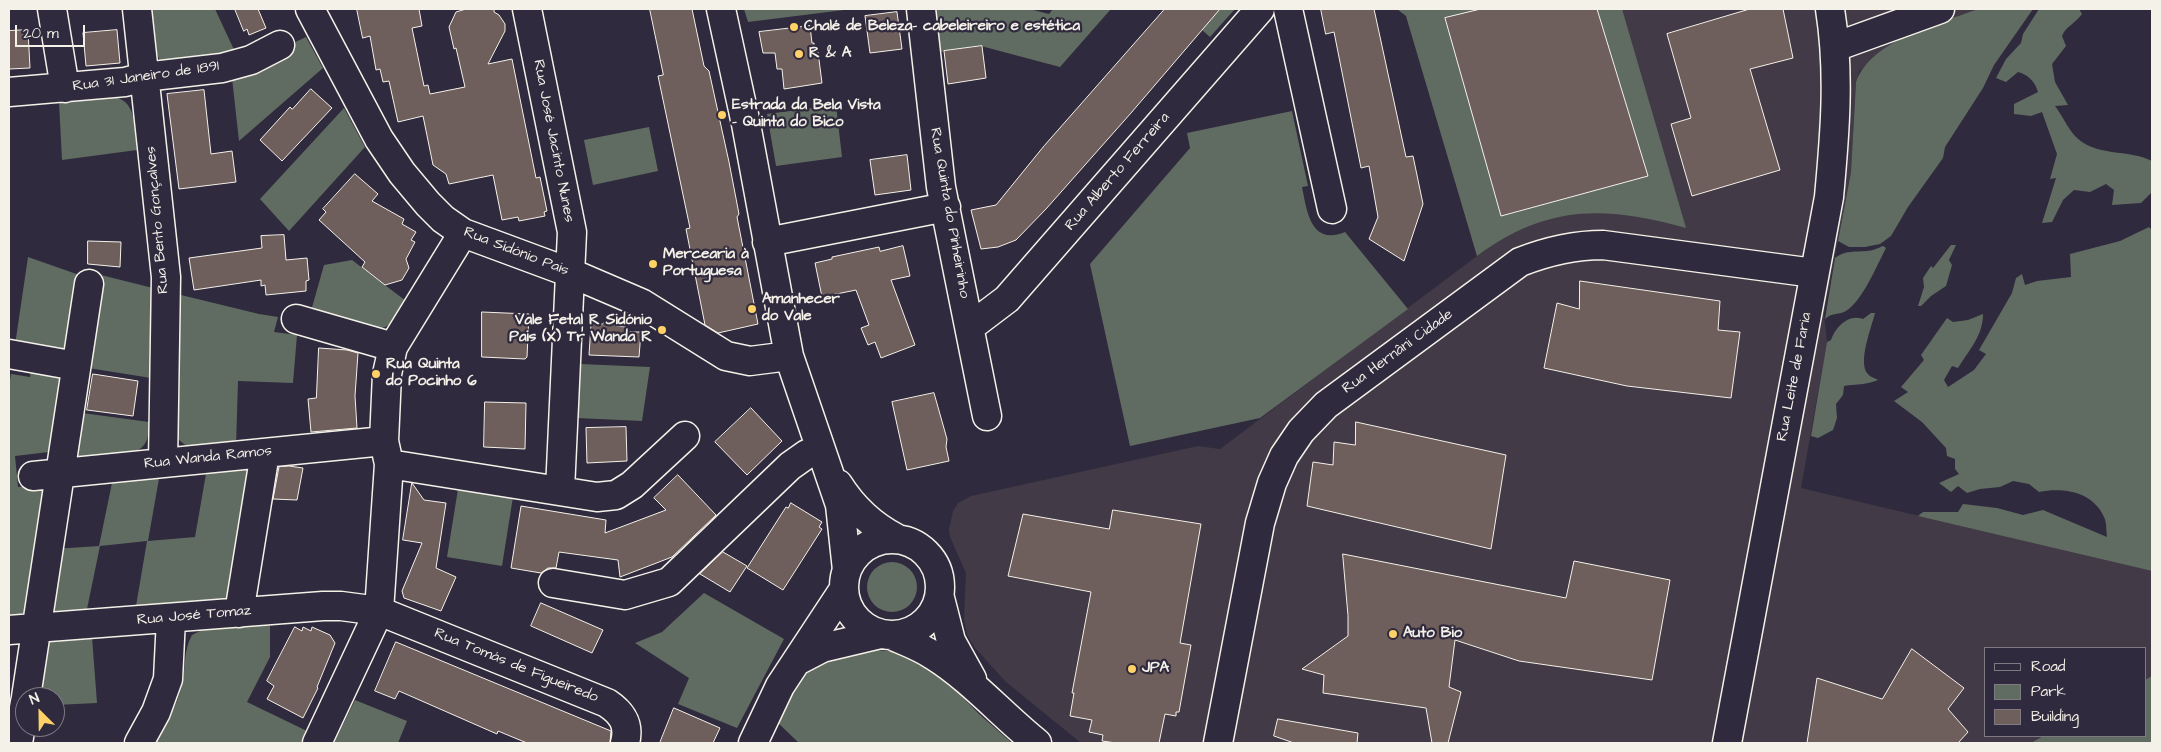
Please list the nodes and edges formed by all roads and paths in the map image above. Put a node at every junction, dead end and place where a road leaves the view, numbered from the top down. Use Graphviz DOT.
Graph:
graph roads {
  1 [pos="52,9"];
  2 [pos="137,9"];
  3 [pos="310,9"];
  4 [pos="527,9"];
  5 [pos="721,9"];
  6 [pos="921,9"];
  7 [pos="1260,9"];
  8 [pos="1288,9"];
  9 [pos="1830,9"];
  10 [pos="1940,9"];
  11 [pos="280,46"];
  12 [pos="1835,46"];
  13 [pos="144,77"];
  14 [pos="65,88"];
  15 [pos="9,92"];
  16 [pos="946,207"];
  17 [pos="1332,209"];
  18 [pos="463,233"];
  19 [pos="767,242"];
  20 [pos="571,273"];
  21 [pos="1814,273"];
  22 [pos="89,284"];
  23 [pos="296,319"];
  24 [pos="970,327"];
  25 [pos="392,347"];
  26 [pos="10,355"];
  27 [pos="789,356"];
  28 [pos="76,366"];
  29 [pos="987,416"];
  30 [pos="685,436"];
  31 [pos="265,452"];
  32 [pos="386,453"];
  33 [pos="824,458"];
  34 [pos="163,463"];
  35 [pos="60,473"];
  36 [pos="33,476"];
  37 [pos="560,490"];
  38 [pos="896,538"];
  39 [pos="845,579"];
  40 [pos="553,583"];
  41 [pos="940,598"];
  42 [pos="379,611"];
  43 [pos="239,612"];
  44 [pos="171,619"];
  45 [pos="37,628"];
  46 [pos="9,630"];
  47 [pos="887,635"];
  48 [pos="797,661"];
  49 [pos="28,687"];
  50 [pos="979,691"];
  51 [pos="139,743"];
  52 [pos="317,743"];
  53 [pos="625,743"];
  54 [pos="753,743"];
  55 [pos="1037,743"];
  56 [pos="1218,743"];
  57 [pos="1727,743"];
  1 -- 14 [label="street"];
  2 -- 13 [label="street, Rua Bento Gonçalves"];
  3 -- 18 [label="street, Rua Sidónio Pais"];
  4 -- 20 [label="street, Rua José Jacinto Nunes"];
  5 -- 19 [label="street"];
  6 -- 16 [label="street, Rua Quinta do Pinheirinho"];
  7 -- 24 [label="street, Rua Alberto Ferreira"];
  8 -- 17 [label="street"];
  9 -- 12 [label="street, Rua Leite de Faria"];
  10 -- 12 [label="street"];
  11 -- 13 [label="street, Rua 31 Janeiro de 1891"];
  12 -- 21 [label="street, Rua Leite de Faria"];
  13 -- 14 [label="street, Rua 31 Janeiro de 1891"];
  13 -- 34 [label="street, Rua Bento Gonçalves"];
  14 -- 15 [label="street, Rua 31 Janeiro de 1891"];
  16 -- 19 [label="street"];
  16 -- 24 [label="street, Rua Quinta do Pinheirinho"];
  18 -- 20 [label="street, Rua Sidónio Pais"];
  18 -- 25 [label="street"];
  19 -- 27 [label="street"];
  20 -- 27 [label="street, Rua Sidónio Pais"];
  20 -- 37 [label="street, Rua José Jacinto Nunes"];
  21 -- 56 [label="street, Rua Hernâni Cidade"];
  21 -- 57 [label="street, Rua Leite de Faria"];
  22 -- 28 [label="street"];
  23 -- 25 [label="street"];
  24 -- 29 [label="street, Rua Quinta do Pinheirinho"];
  25 -- 32 [label="street"];
  26 -- 28 [label="street"];
  27 -- 33 [label="street"];
  28 -- 35 [label="street"];
  30 -- 37 [label="street, Rua Wanda Ramos"];
  31 -- 32 [label="street, Rua Wanda Ramos"];
  31 -- 34 [label="street, Rua Wanda Ramos"];
  31 -- 43 [label="street"];
  32 -- 37 [label="street, Rua Wanda Ramos"];
  32 -- 42 [label="street"];
  33 -- 38 [label="street"];
  33 -- 39 [label="street"];
  33 -- 40 [label="street"];
  34 -- 35 [label="street, Rua Wanda Ramos"];
  35 -- 36 [label="street, Rua Wanda Ramos"];
  35 -- 45 [label="street"];
  38 -- 39 [label="street"];
  38 -- 41 [label="street"];
  39 -- 47 [label="street"];
  39 -- 48 [label="street"];
  41 -- 47 [label="street"];
  41 -- 50 [label="street"];
  42 -- 43 [label="street, Rua José Tomaz"];
  42 -- 52 [label="street"];
  42 -- 53 [label="street, Rua Tomás de Figueiredo"];
  43 -- 44 [label="street, Rua José Tomaz"];
  44 -- 45 [label="street, Rua José Tomaz"];
  44 -- 51 [label="street"];
  45 -- 46 [label="street, Rua José Tomaz"];
  45 -- 49 [label="street"];
  47 -- 48 [label="street"];
  47 -- 50 [label="street"];
  48 -- 54 [label="street"];
  50 -- 55 [label="street"];
}
